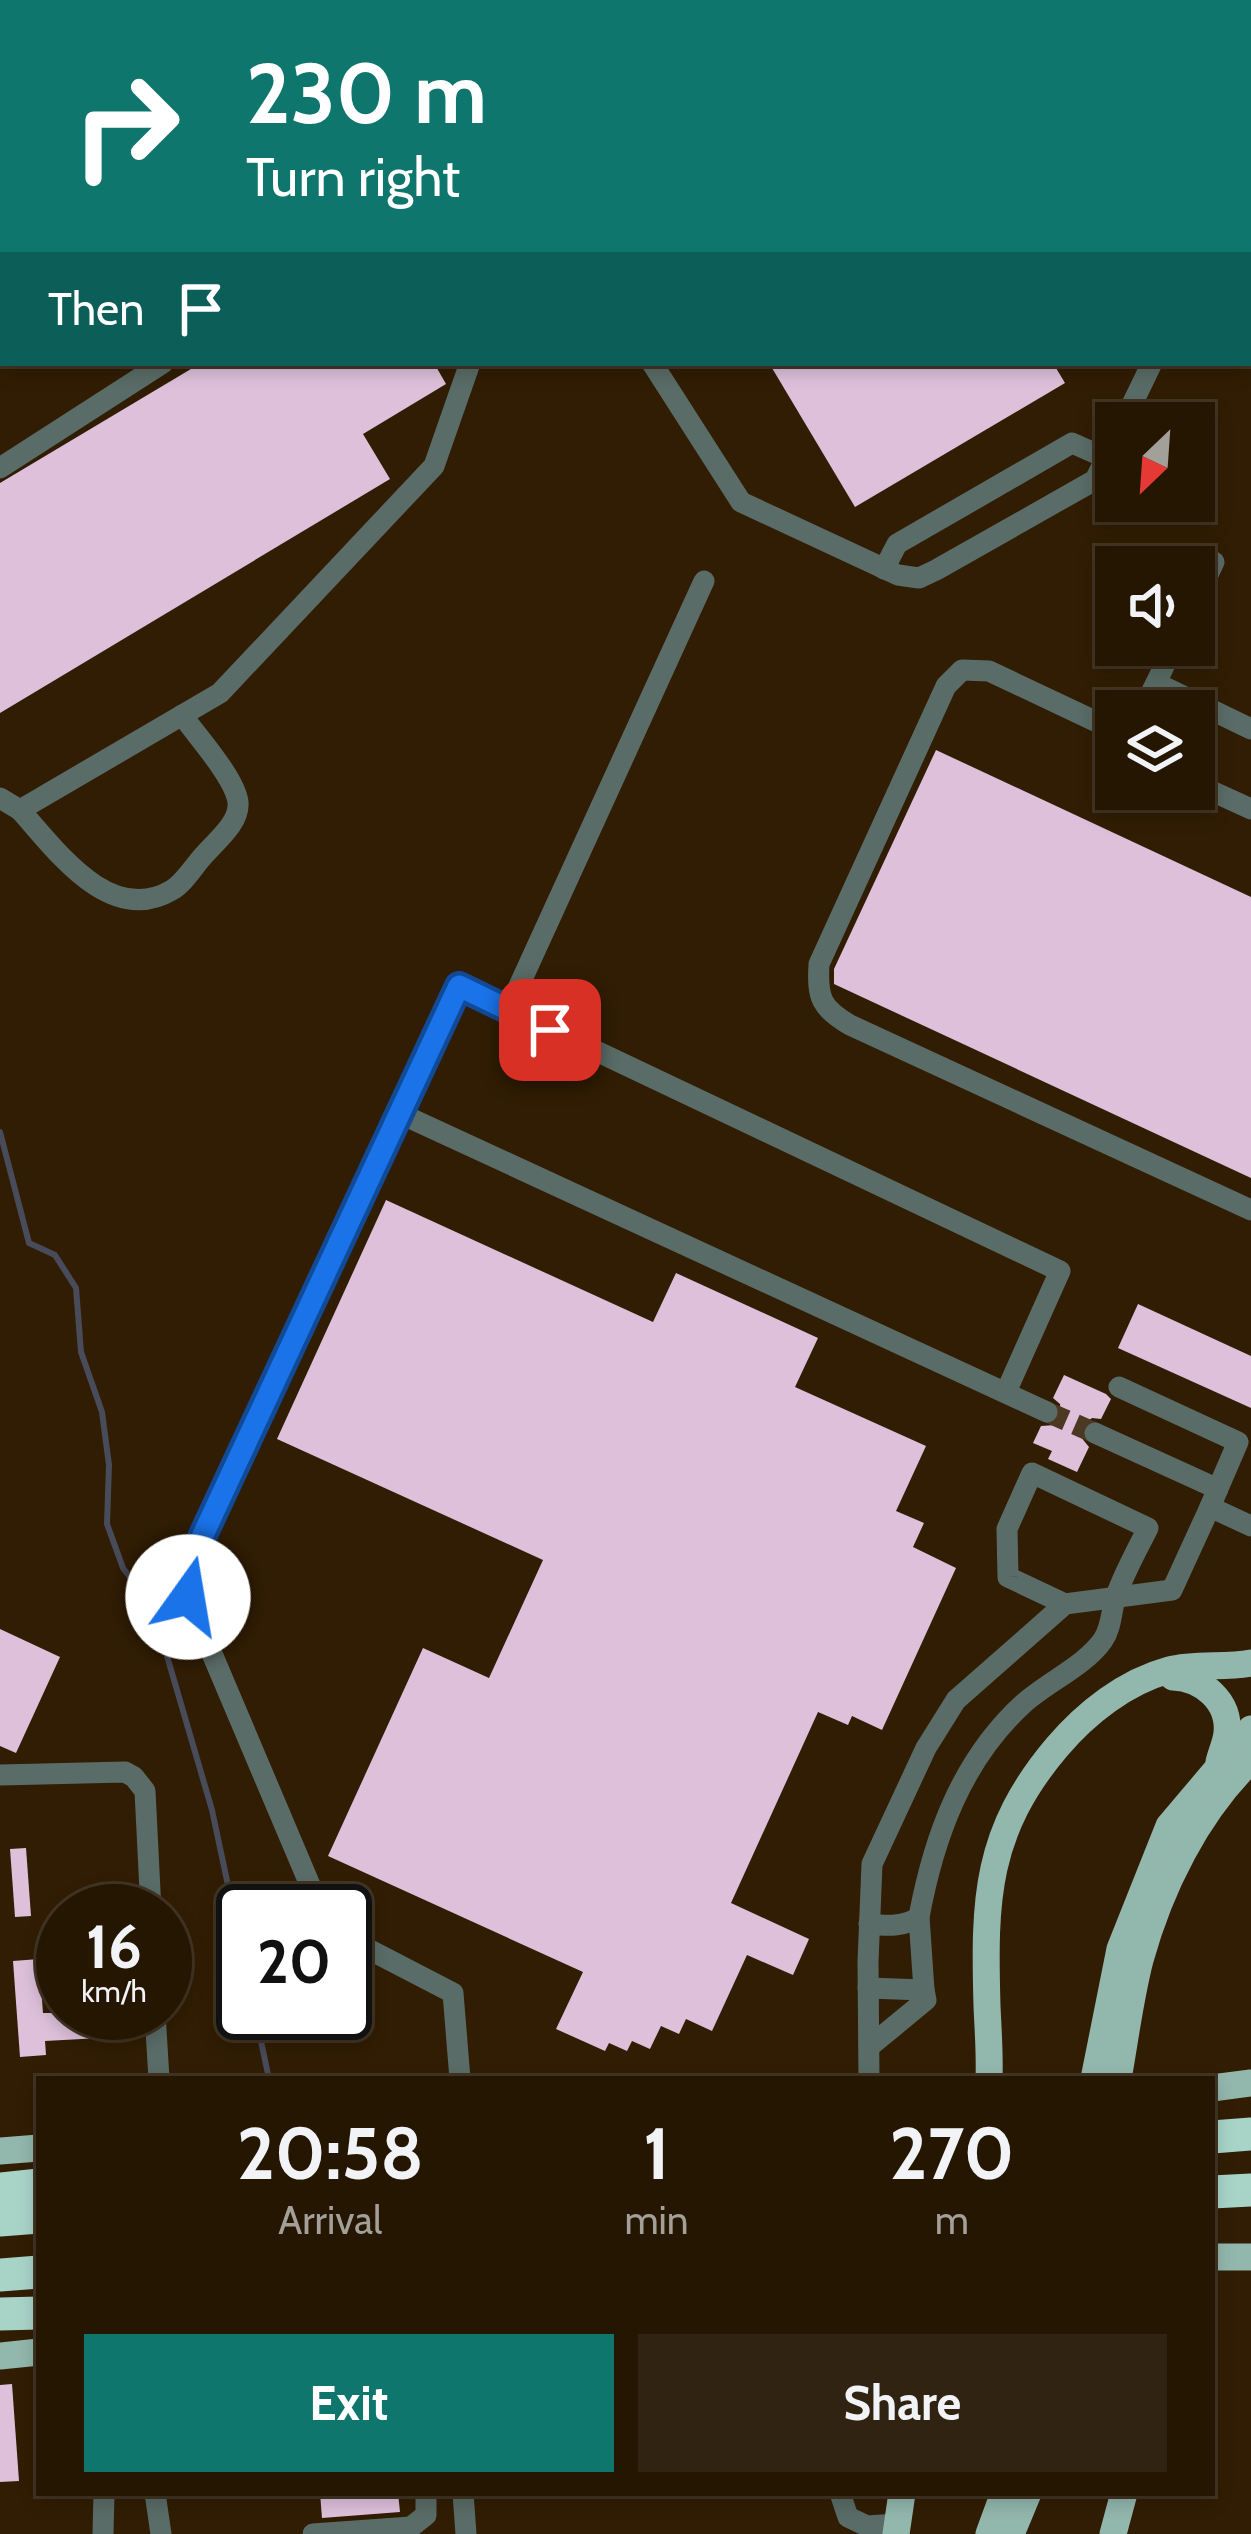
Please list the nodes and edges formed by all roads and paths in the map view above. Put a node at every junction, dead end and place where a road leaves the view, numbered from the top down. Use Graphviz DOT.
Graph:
graph roads {
  1 [pos="158,366"];
  2 [pos="470,366"];
  3 [pos="654,366"];
  4 [pos="1151,366"];
  5 [pos="1133,402"];
  6 [pos="1095,446"];
  7 [pos="0,468"];
  8 [pos="1095,481"];
  9 [pos="884,569"];
  10 [pos="704,581"];
  11 [pos="1164,666"];
  12 [pos="1156,683"];
  13 [pos="1152,690"];
  14 [pos="182,715"];
  15 [pos="1095,721"];
  16 [pos="1251,729"];
  17 [pos="1215,793"];
  18 [pos="10,804"];
  19 [pos="1251,809"];
  20 [pos="508,1010"];
  21 [pos="401,1114"];
  22 [pos="1251,1210"];
  23 [pos="1119,1387"];
  24 [pos="1006,1392"];
  25 [pos="1047,1412"];
  26 [pos="1095,1433"];
  27 [pos="1244,1445"];
  28 [pos="1214,1498"];
  29 [pos="1251,1526"];
  30 [pos="1116,1597"];
  31 [pos="1065,1604"];
  32 [pos="1251,1663"];
  33 [pos="1150,1677"];
  34 [pos="1251,1729"];
  35 [pos="1251,1762"];
  36 [pos="0,1774"];
  37 [pos="1221,1776"];
  38 [pos="150,1884"];
  39 [pos="310,1884"];
  40 [pos="919,1917"];
  41 [pos="869,1924"];
  42 [pos="372,1951"];
  43 [pos="868,1988"];
  44 [pos="924,1990"];
  45 [pos="157,2040"];
  46 [pos="869,2047"];
  47 [pos="1106,2058"];
  48 [pos="159,2076"];
  49 [pos="460,2076"];
  50 [pos="869,2076"];
  51 [pos="989,2076"];
  52 [pos="1251,2083"];
  53 [pos="1215,2088"];
  54 [pos="1251,2134"];
  55 [pos="1215,2137"];
  56 [pos="36,2148"];
  57 [pos="0,2151"];
  58 [pos="36,2185"];
  59 [pos="0,2189"];
  60 [pos="1251,2190"];
  61 [pos="1215,2192"];
  62 [pos="36,2217"];
  63 [pos="0,2220"];
  64 [pos="1215,2257"];
  65 [pos="1251,2257"];
  66 [pos="36,2272"];
  67 [pos="0,2275"];
  68 [pos="0,2314"];
  69 [pos="36,2314"];
  70 [pos="36,2352"];
  71 [pos="0,2356"];
  72 [pos="104,2496"];
  73 [pos="155,2496"];
  74 [pos="426,2496"];
  75 [pos="463,2496"];
  76 [pos="841,2496"];
  77 [pos="902,2496"];
  78 [pos="1003,2496"];
  79 [pos="1027,2496"];
  80 [pos="1123,2496"];
  81 [pos="896,2531"];
  82 [pos="103,2534"];
  83 [pos="161,2534"];
  84 [pos="314,2534"];
  85 [pos="466,2534"];
  86 [pos="989,2534"];
  87 [pos="1011,2534"];
  88 [pos="1113,2534"];
  1 -- 7 [label="lane"];
  2 -- 14 [label="lane"];
  3 -- 9 [label="lane"];
  4 -- 5 [label="lane"];
  6 -- 9 [label="lane"];
  8 -- 9 [label="lane"];
  10 -- 20 [label="lane"];
  11 -- 12 [label="lane"];
  12 -- 13 [label="lane"];
  12 -- 16 [label="lane"];
  14 -- 18 [label="lane"];
  14 -- 18 [label="lane"];
  15 -- 22 [label="lane"];
  17 -- 19 [label="lane"];
  20 -- 21 [label="lane"];
  20 -- 24 [label="lane"];
  21 -- 24 [label="lane"];
  21 -- 39 [label="lane"];
  23 -- 27 [label="lane"];
  24 -- 25 [label="lane"];
  26 -- 28 [label="lane"];
  27 -- 28 [label="lane"];
  28 -- 29 [label="lane"];
  28 -- 30 [label="lane"];
  30 -- 31 [label="lane"];
  30 -- 31 [label="lane"];
  30 -- 40 [label="lane"];
  31 -- 41 [label="lane"];
  32 -- 33 [label="main road"];
  33 -- 37 [label="main road"];
  33 -- 51 [label="main road"];
  34 -- 37 [label="main road"];
  35 -- 37 [label="main road"];
  36 -- 38 [label="lane"];
  37 -- 47 [label="main road"];
  40 -- 41 [label="lane"];
  40 -- 44 [label="lane"];
  41 -- 43 [label="lane"];
  42 -- 49 [label="lane"];
  43 -- 44 [label="lane"];
  43 -- 46 [label="lane"];
  44 -- 46 [label="lane"];
  45 -- 48 [label="lane"];
  46 -- 50 [label="lane"];
  52 -- 53 [label="main road"];
  54 -- 55 [label="highway"];
  56 -- 57 [label="main road"];
  58 -- 59 [label="highway"];
  60 -- 61 [label="highway"];
  62 -- 63 [label="highway"];
  64 -- 65 [label="main road"];
  66 -- 67 [label="highway"];
  68 -- 69 [label="highway"];
  70 -- 71 [label="main road"];
  72 -- 82 [label="lane"];
  73 -- 83 [label="lane"];
  74 -- 84 [label="lane"];
  75 -- 85 [label="lane"];
  76 -- 81 [label="lane"];
  77 -- 81 [label="main road"];
  78 -- 86 [label="main road"];
  79 -- 87 [label="main road"];
  80 -- 88 [label="main road"];
}
